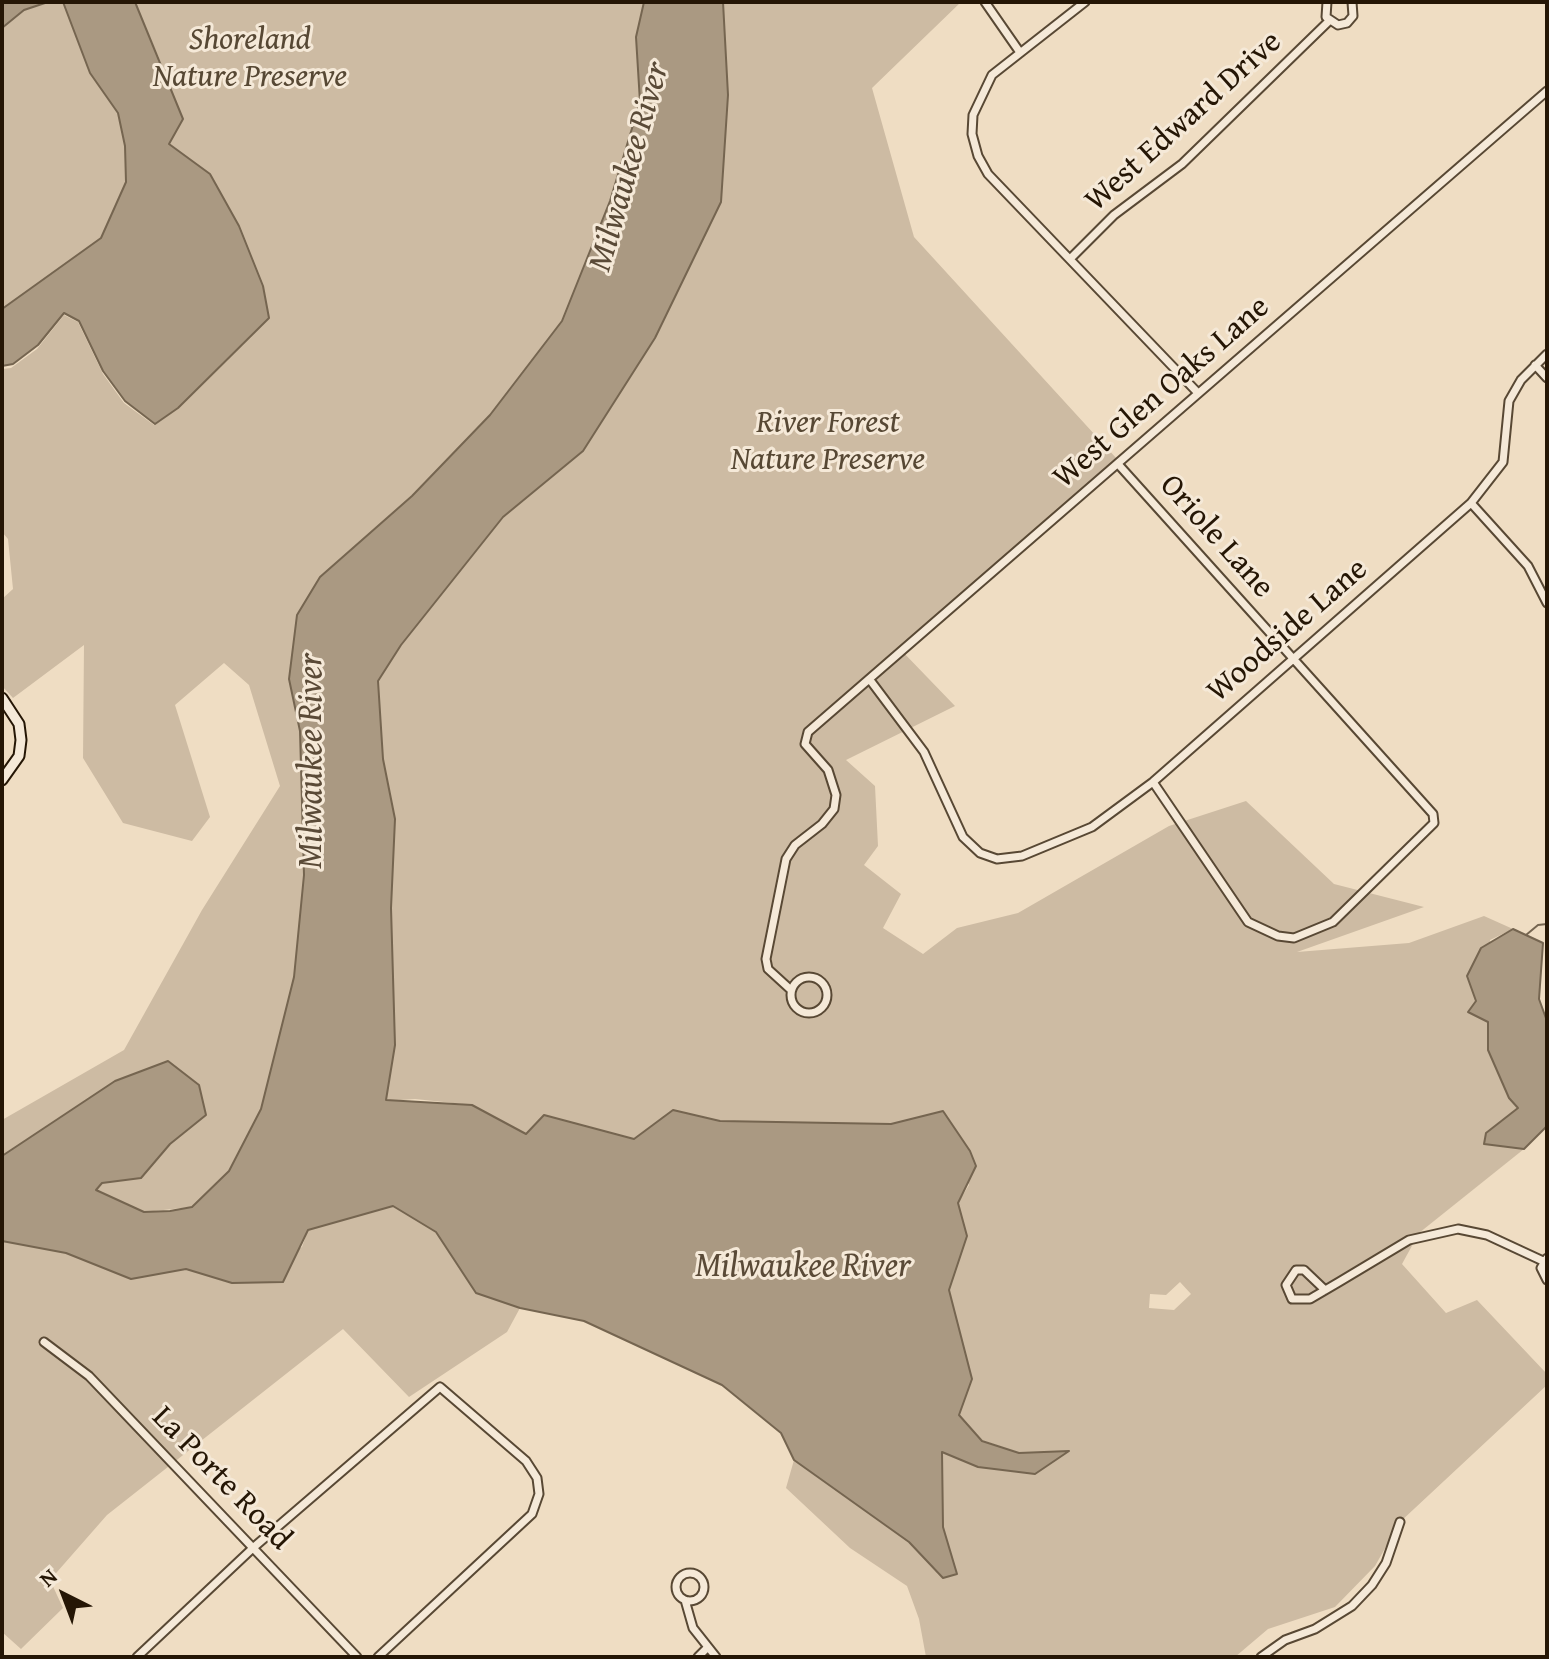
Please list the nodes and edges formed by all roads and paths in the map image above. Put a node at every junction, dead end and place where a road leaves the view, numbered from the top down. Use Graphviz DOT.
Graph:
graph roads {
  1 [pos="985,2"];
  2 [pos="1085,2"];
  3 [pos="1327,2"];
  4 [pos="1352,2"];
  5 [pos="1329,21"];
  6 [pos="1019,51"];
  7 [pos="1547,91"];
  8 [pos="1071,258"];
  9 [pos="1547,354"];
  10 [pos="1535,365"];
  11 [pos="1547,378"];
  12 [pos="1198,393"];
  13 [pos="1118,464"];
  14 [pos="1471,503"];
  15 [pos="1547,603"];
  16 [pos="1293,659"];
  17 [pos="870,680"];
  18 [pos="2,698"];
  19 [pos="2,780"];
  20 [pos="1153,782"];
  21 [pos="791,990"];
  22 [pos="1545,1260"];
  23 [pos="1547,1280"];
  24 [pos="1325,1290"];
  25 [pos="44,1342"];
  26 [pos="1400,1522"];
  27 [pos="254,1547"];
  28 [pos="685,1600"];
  29 [pos="707,1648"];
  30 [pos="137,1657"];
  31 [pos="357,1657"];
  32 [pos="378,1657"];
  33 [pos="698,1657"];
  34 [pos="716,1657"];
  35 [pos="1261,1657"];
  1 -- 6 [label="street"];
  2 -- 6 [label="street"];
  3 -- 5 [label="street"];
  4 -- 5 [label="street, West Edward Drive"];
  5 -- 8 [label="street, West Edward Drive"];
  6 -- 8 [label="street"];
  7 -- 12 [label="street, West Glen Oaks Lane"];
  8 -- 12 [label="street"];
  9 -- 10 [label="street, Woodside Lane"];
  10 -- 11 [label="street"];
  10 -- 14 [label="street, Woodside Lane"];
  12 -- 13 [label="street, West Glen Oaks Lane"];
  13 -- 16 [label="street, Oriole Lane"];
  13 -- 17 [label="street, West Glen Oaks Lane"];
  14 -- 15 [label="street"];
  14 -- 16 [label="street, Woodside Lane"];
  16 -- 20 [label="street, Woodside Lane"];
  16 -- 20 [label="street, Oriole Lane"];
  17 -- 20 [label="street, Woodside Lane"];
  17 -- 21 [label="street, West Glen Oaks Lane"];
  18 -- 19 [label="street"];
  21 -- 21 [label="street"];
  22 -- 23 [label="street"];
  22 -- 24 [label="street"];
  24 -- 24 [label="street"];
  25 -- 27 [label="street, La Porte Road"];
  26 -- 35 [label="street"];
  27 -- 30 [label="street"];
  27 -- 31 [label="street, La Porte Road"];
  27 -- 32 [label="street"];
  28 -- 28 [label="street"];
  28 -- 29 [label="street"];
  29 -- 33 [label="street"];
  29 -- 34 [label="street"];
}
